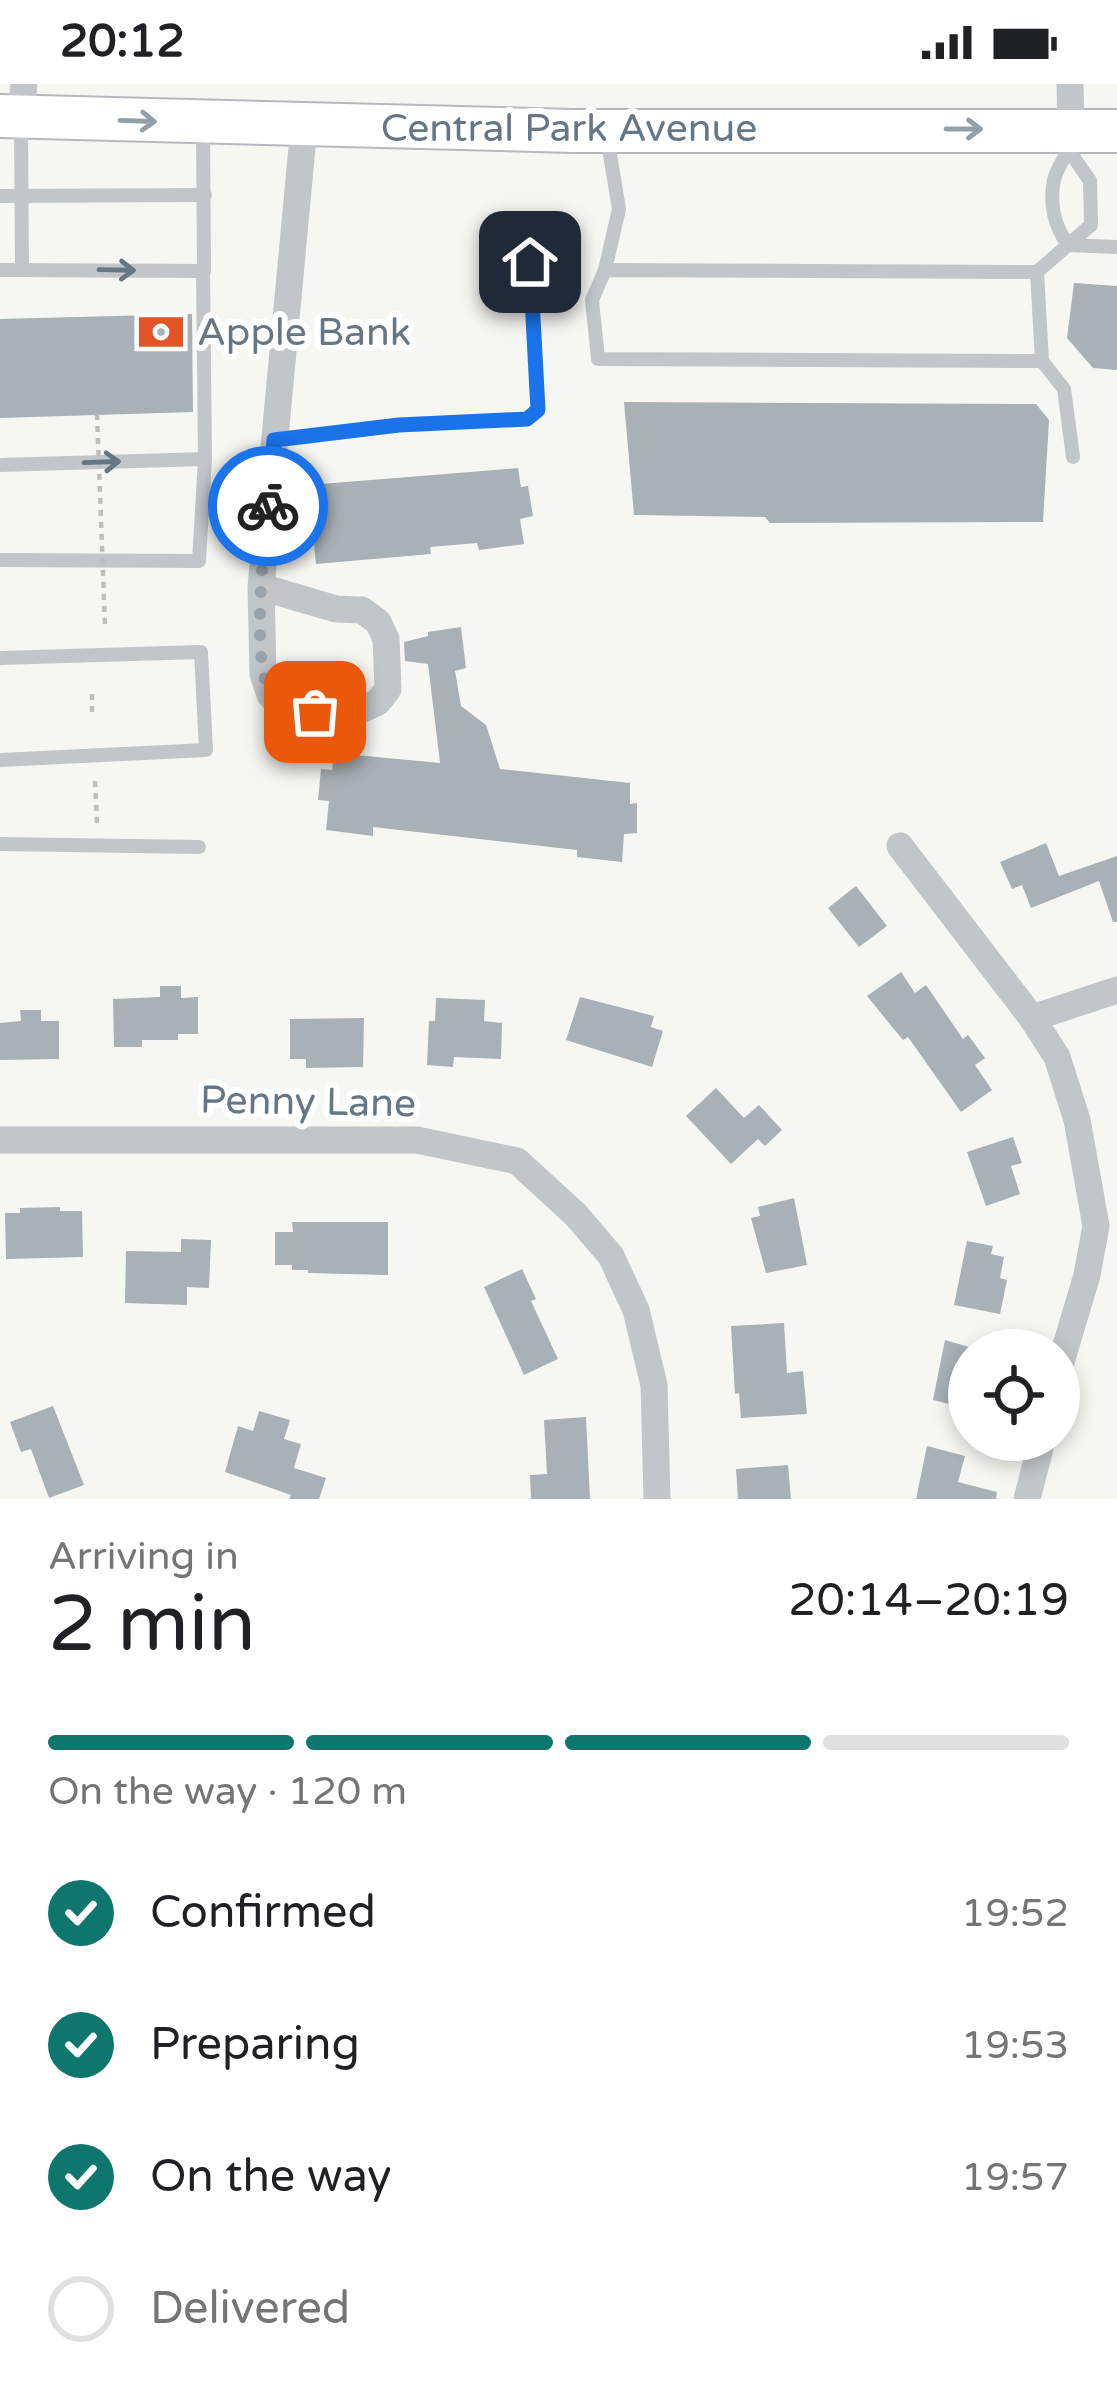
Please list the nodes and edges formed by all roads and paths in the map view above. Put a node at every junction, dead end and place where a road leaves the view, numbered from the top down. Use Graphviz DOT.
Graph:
graph roads {
  1 [pos="1070,84"];
  2 [pos="15,105"];
  3 [pos="203,124"];
  4 [pos="304,126"];
  5 [pos="607,130"];
  6 [pos="1117,131"];
  7 [pos="1071,141"];
  8 [pos="20,194"];
  9 [pos="205,195"];
  10 [pos="0,196"];
  11 [pos="1068,245"];
  12 [pos="1117,247"];
  13 [pos="530,262"];
  14 [pos="203,268"];
  15 [pos="22,269"];
  16 [pos="0,270"];
  17 [pos="605,270"];
  18 [pos="1037,272"];
  19 [pos="1042,361"];
  20 [pos="97,414"];
  21 [pos="274,440"];
  22 [pos="1073,458"];
  23 [pos="205,459"];
  24 [pos="0,465"];
  25 [pos="0,560"];
  26 [pos="261,587"];
  27 [pos="105,626"];
  28 [pos="0,658"];
  29 [pos="92,688"];
  30 [pos="92,712"];
  31 [pos="0,760"];
  32 [pos="95,781"];
  33 [pos="0,844"];
  34 [pos="97,846"];
  35 [pos="900,846"];
  36 [pos="199,848"];
  37 [pos="1117,990"];
  38 [pos="1032,1018"];
  39 [pos="0,1139"];
  40 [pos="1071,1329"];
  41 [pos="1037,1461"];
  42 [pos="657,1499"];
  43 [pos="1027,1499"];
  1 -- 7 [label="street"];
  2 -- 3 [label="main road, Central Park Avenue, one-way"];
  2 -- 8 [label="lane"];
  3 -- 4 [label="main road, Central Park Avenue"];
  3 -- 9 [label="lane"];
  4 -- 5 [label="main road, Central Park Avenue"];
  4 -- 21 [label="street"];
  5 -- 7 [label="main road, Central Park Avenue, one-way"];
  5 -- 17 [label="lane"];
  6 -- 7 [label="main road, Central Park Avenue"];
  7 -- 11 [label="lane"];
  7 -- 11 [label="lane"];
  8 -- 9 [label="lane"];
  8 -- 10 [label="lane"];
  8 -- 15 [label="lane"];
  9 -- 14 [label="lane"];
  11 -- 12 [label="lane"];
  11 -- 18 [label="lane"];
  13 -- 21 [label="lane"];
  15 -- 14 [label="lane, one-way"];
  14 -- 23 [label="lane"];
  15 -- 16 [label="lane"];
  17 -- 18 [label="lane"];
  17 -- 19 [label="lane"];
  18 -- 19 [label="lane"];
  19 -- 22 [label="lane"];
  20 -- 27 [label="path, bridge"];
  21 -- 26 [label="street"];
  24 -- 23 [label="lane, one-way"];
  23 -- 25 [label="lane"];
  26 -- 26 [label="street"];
  28 -- 31 [label="lane"];
  29 -- 30 [label="path"];
  32 -- 34 [label="path"];
  33 -- 34 [label="lane"];
  34 -- 36 [label="lane"];
  35 -- 38 [label="street"];
  37 -- 38 [label="street"];
  38 -- 40 [label="street"];
  39 -- 42 [label="street, Penny Lane"];
  41 -- 43 [label="street"];
}
